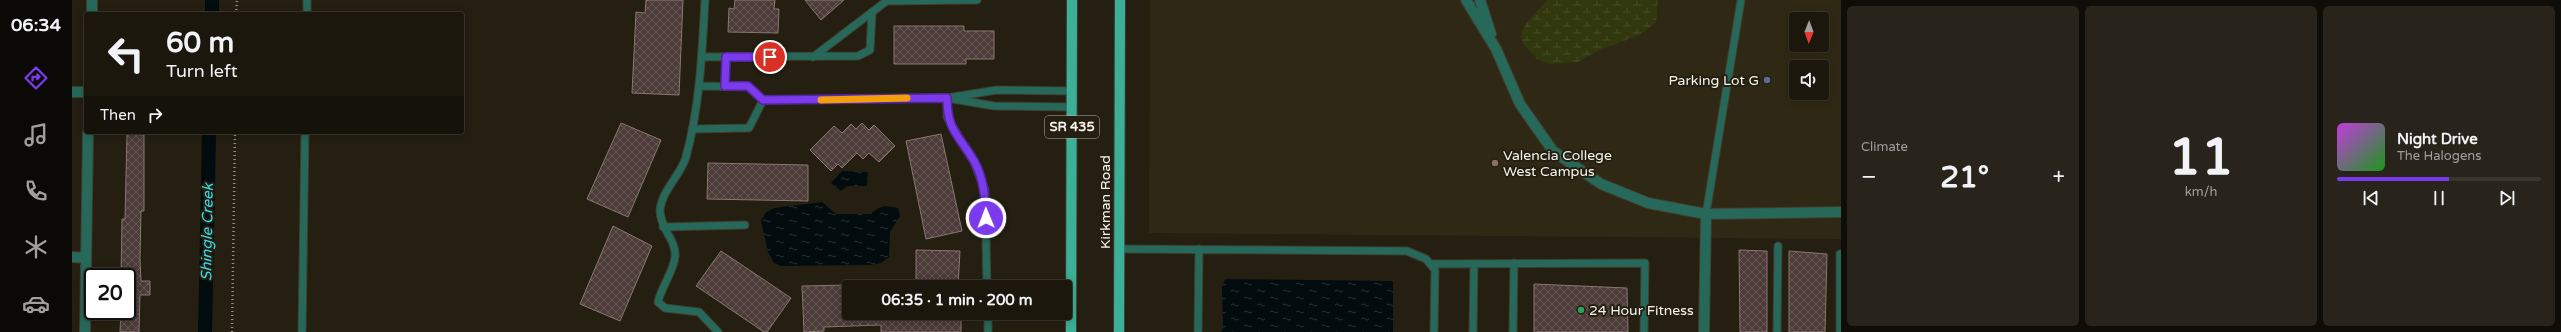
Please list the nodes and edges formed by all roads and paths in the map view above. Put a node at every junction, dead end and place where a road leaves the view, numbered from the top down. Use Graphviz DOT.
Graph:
graph roads {
  1 [pos="92,0"];
  2 [pos="236,0"];
  3 [pos="307,0"];
  4 [pos="705,0"];
  5 [pos="977,0"];
  6 [pos="1072,0"];
  7 [pos="1120,0"];
  8 [pos="1466,0"];
  9 [pos="1480,0"];
  10 [pos="1741,0"];
  11 [pos="887,1"];
  12 [pos="92,12"];
  13 [pos="236,12"];
  14 [pos="307,12"];
  15 [pos="872,12"];
  16 [pos="1496,49"];
  17 [pos="702,57"];
  18 [pos="726,57"];
  19 [pos="813,57"];
  20 [pos="700,86"];
  21 [pos="725,86"];
  22 [pos="1072,91"];
  23 [pos="72,92"];
  24 [pos="84,92"];
  25 [pos="947,98"];
  26 [pos="763,100"];
  27 [pos="1072,107"];
  28 [pos="692,129"];
  29 [pos="88,134"];
  30 [pos="235,134"];
  31 [pos="305,134"];
  32 [pos="1841,212"];
  33 [pos="1706,214"];
  34 [pos="745,225"];
  35 [pos="663,227"];
  36 [pos="1778,246"];
  37 [pos="1119,249"];
  38 [pos="1199,249"];
  39 [pos="1840,254"];
  40 [pos="72,257"];
  41 [pos="86,258"];
  42 [pos="1514,263"];
  43 [pos="1430,264"];
  44 [pos="1474,264"];
  45 [pos="987,280"];
  46 [pos="988,320"];
  47 [pos="84,332"];
  48 [pos="232,332"];
  49 [pos="302,332"];
  50 [pos="718,332"];
  51 [pos="988,332"];
  52 [pos="1072,332"];
  53 [pos="1119,332"];
  54 [pos="1198,332"];
  55 [pos="1434,332"];
  56 [pos="1473,332"];
  57 [pos="1513,332"];
  58 [pos="1644,332"];
  59 [pos="1704,332"];
  60 [pos="1777,332"];
  61 [pos="1840,332"];
  1 -- 12 [label="street"];
  2 -- 13 [label="path"];
  3 -- 14 [label="lane"];
  4 -- 17 [label="lane"];
  5 -- 11 [label="lane"];
  6 -- 22 [label="main road, SR 435"];
  7 -- 37 [label="main road, Kirkman Road / SR 435"];
  8 -- 16 [label="street"];
  9 -- 16 [label="street"];
  10 -- 33 [label="lane"];
  11 -- 15 [label="lane"];
  15 -- 19 [label="lane"];
  15 -- 19 [label="lane"];
  16 -- 33 [label="street"];
  17 -- 18 [label="lane"];
  17 -- 20 [label="lane"];
  18 -- 19 [label="lane"];
  18 -- 21 [label="lane"];
  20 -- 21 [label="lane"];
  20 -- 28 [label="lane"];
  21 -- 26 [label="lane"];
  22 -- 25 [label="lane"];
  22 -- 27 [label="main road, SR 435"];
  23 -- 24 [label="street"];
  25 -- 26 [label="lane"];
  25 -- 27 [label="lane"];
  25 -- 45 [label="lane"];
  26 -- 28 [label="lane"];
  27 -- 52 [label="main road, SR 435"];
  28 -- 35 [label="lane"];
  29 -- 41 [label="street"];
  30 -- 48 [label="path"];
  31 -- 49 [label="lane"];
  32 -- 33 [label="street"];
  33 -- 59 [label="street"];
  34 -- 35 [label="lane"];
  35 -- 50 [label="lane"];
  36 -- 60 [label="lane"];
  37 -- 38 [label="lane"];
  37 -- 53 [label="main road, Kirkman Road / SR 435"];
  38 -- 43 [label="lane"];
  38 -- 54 [label="lane"];
  39 -- 61 [label="lane"];
  40 -- 41 [label="street"];
  41 -- 47 [label="street"];
  42 -- 44 [label="lane"];
  42 -- 57 [label="lane"];
  42 -- 58 [label="lane"];
  43 -- 44 [label="lane"];
  43 -- 55 [label="lane"];
  44 -- 56 [label="lane"];
  46 -- 51 [label="lane"];
}
